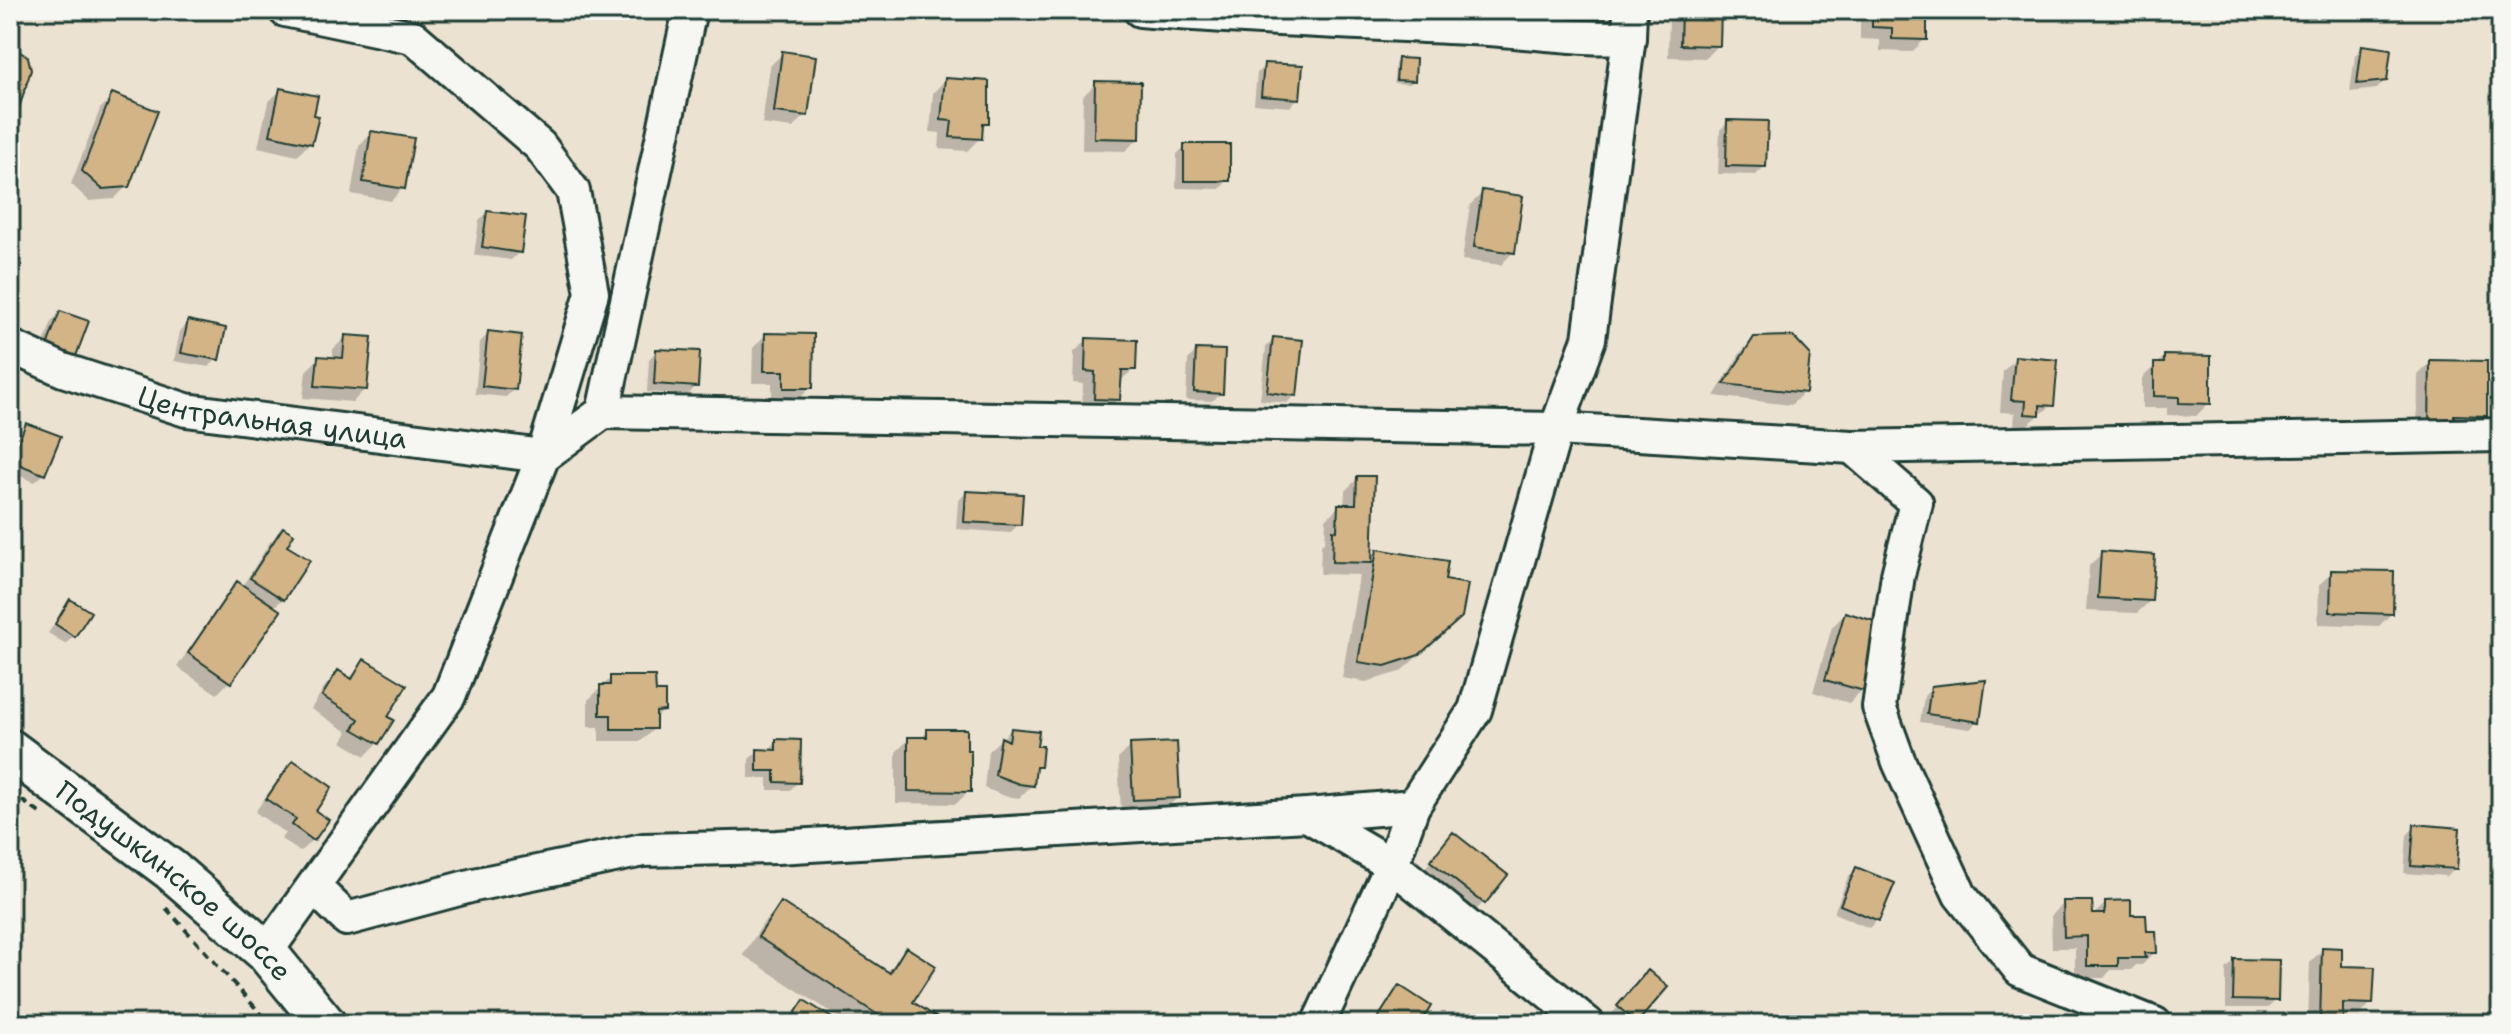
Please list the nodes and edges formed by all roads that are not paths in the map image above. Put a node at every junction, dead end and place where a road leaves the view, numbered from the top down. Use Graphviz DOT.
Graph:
graph roads {
  1 [pos="285,10"];
  2 [pos="690,10"];
  3 [pos="1140,10"];
  4 [pos="1629,23"];
  5 [pos="10,346"];
  6 [pos="603,412"];
  7 [pos="1556,429"];
  8 [pos="2501,435"];
  9 [pos="1852,447"];
  10 [pos="543,456"];
  11 [pos="10,750"];
  12 [pos="1413,806"];
  13 [pos="1307,815"];
  14 [pos="1392,865"];
  15 [pos="314,887"];
  16 [pos="266,952"];
  17 [pos="325,1024"];
  18 [pos="1318,1024"];
  19 [pos="1588,1024"];
  20 [pos="2155,1024"];
  1 -- 10 [label="street"];
  2 -- 6 [label="street"];
  3 -- 4 [label="street"];
  4 -- 7 [label="street"];
  5 -- 10 [label="street, Центральная улица"];
  6 -- 7 [label="street"];
  6 -- 10 [label="street"];
  7 -- 9 [label="street"];
  7 -- 12 [label="street"];
  8 -- 9 [label="street"];
  9 -- 20 [label="street"];
  10 -- 15 [label="street"];
  11 -- 16 [label="main road, Подушкинское шоссе"];
  12 -- 13 [label="street"];
  12 -- 14 [label="street"];
  13 -- 14 [label="street"];
  13 -- 15 [label="street"];
  14 -- 18 [label="street"];
  14 -- 19 [label="street"];
  15 -- 16 [label="street"];
  16 -- 17 [label="main road, Подушкинское шоссе"];
}
